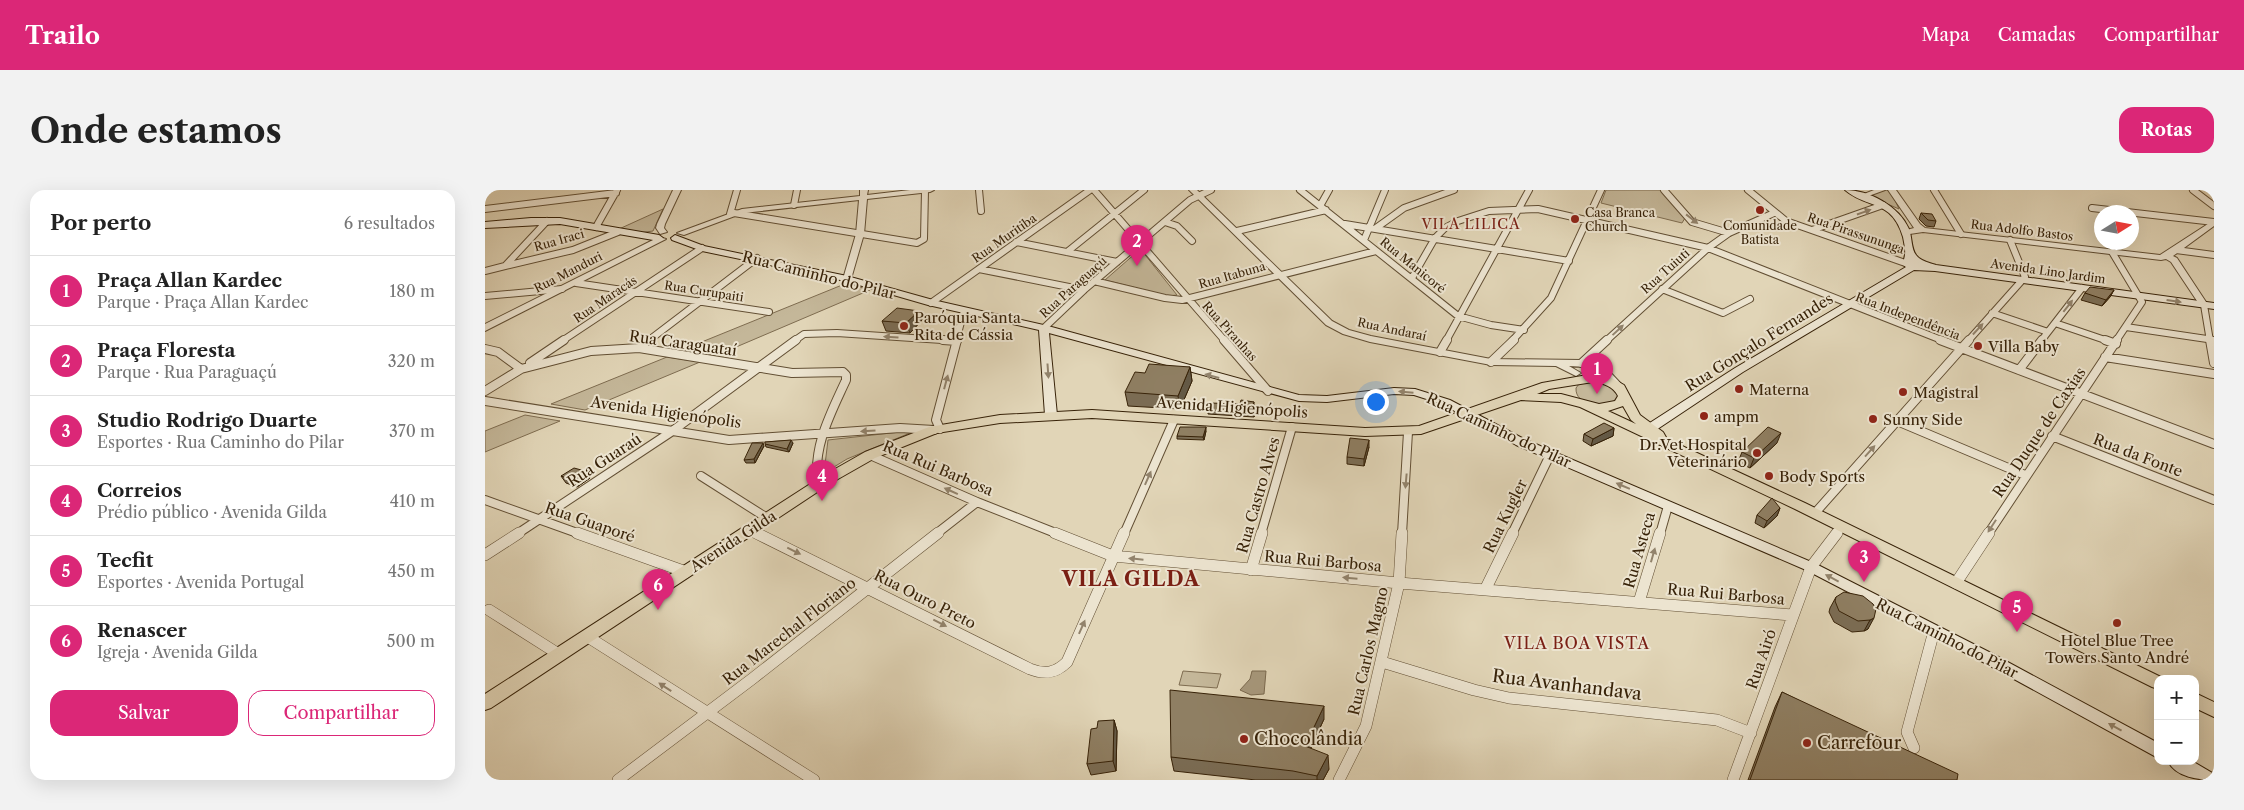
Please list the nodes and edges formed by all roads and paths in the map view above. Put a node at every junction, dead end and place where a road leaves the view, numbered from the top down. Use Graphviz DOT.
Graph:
graph roads {
  1 [pos="677,190"];
  2 [pos="737,190"];
  3 [pos="797,190"];
  4 [pos="925,190"];
  5 [pos="930,190"];
  6 [pos="979,190"];
  7 [pos="1090,190"];
  8 [pos="1094,190"];
  9 [pos="1144,190"];
  10 [pos="1211,190"];
  11 [pos="1300,190"];
  12 [pos="1329,190"];
  13 [pos="1385,190"];
  14 [pos="1454,190"];
  15 [pos="1529,190"];
  16 [pos="1601,190"];
  17 [pos="1664,190"];
  18 [pos="1748,190"];
  19 [pos="1849,190"];
  20 [pos="1881,190"];
  21 [pos="1892,190"];
  22 [pos="1934,190"];
  23 [pos="2193,190"];
  24 [pos="616,191"];
  25 [pos="1196,192"];
  26 [pos="864,194"];
  27 [pos="1863,196"];
  28 [pos="794,205"];
  29 [pos="1883,206"];
  30 [pos="2214,206"];
  31 [pos="1323,208"];
  32 [pos="1519,208"];
  33 [pos="2092,208"];
  34 [pos="485,209"];
  35 [pos="981,211"];
  36 [pos="732,213"];
  37 [pos="1774,213"];
  38 [pos="1115,214"];
  39 [pos="1587,219"];
  40 [pos="547,221"];
  41 [pos="1165,222"];
  42 [pos="2214,222"];
  43 [pos="1345,224"];
  44 [pos="485,226"];
  45 [pos="596,227"];
  46 [pos="1369,227"];
  47 [pos="1376,228"];
  48 [pos="1920,228"];
  49 [pos="1812,230"];
  50 [pos="1237,231"];
  51 [pos="618,232"];
  52 [pos="1729,233"];
  53 [pos="1906,233"];
  54 [pos="678,234"];
  55 [pos="860,234"];
  56 [pos="1961,234"];
  57 [pos="661,236"];
  58 [pos="1435,238"];
  59 [pos="1364,240"];
  60 [pos="2010,240"];
  61 [pos="1191,241"];
  62 [pos="1016,242"];
  63 [pos="1140,243"];
  64 [pos="702,248"];
  65 [pos="1708,248"];
  66 [pos="1496,249"];
  67 [pos="2176,250"];
  68 [pos="1377,251"];
  69 [pos="1067,252"];
  70 [pos="2111,252"];
  71 [pos="2214,255"];
  72 [pos="2167,256"];
  73 [pos="757,258"];
  74 [pos="1909,260"];
  75 [pos="1569,261"];
  76 [pos="1117,262"];
  77 [pos="505,266"];
  78 [pos="1935,268"];
  79 [pos="979,269"];
  80 [pos="485,271"];
  81 [pos="1279,274"];
  82 [pos="1412,278"];
  83 [pos="847,279"];
  84 [pos="2021,280"];
  85 [pos="1886,281"];
  86 [pos="576,282"];
  87 [pos="1094,282"];
  88 [pos="1662,288"];
  89 [pos="2082,288"];
  90 [pos="562,289"];
  91 [pos="1084,290"];
  92 [pos="635,292"];
  93 [pos="485,296"];
  94 [pos="2139,296"];
  95 [pos="1187,299"];
  96 [pos="1750,299"];
  97 [pos="700,302"];
  98 [pos="931,303"];
  99 [pos="1848,305"];
  100 [pos="2209,306"];
  101 [pos="964,311"];
  102 [pos="769,312"];
  103 [pos="1992,314"];
  104 [pos="1458,316"];
  105 [pos="2055,323"];
  106 [pos="2126,327"];
  107 [pos="485,328"];
  108 [pos="1044,328"];
  109 [pos="1524,330"];
  110 [pos="2048,332"];
  111 [pos="2212,339"];
  112 [pos="957,340"];
  113 [pos="2116,344"];
  114 [pos="639,348"];
  115 [pos="1960,348"];
  116 [pos="485,349"];
  117 [pos="1440,352"];
  118 [pos="2105,357"];
  119 [pos="1491,362"];
  120 [pos="1582,363"];
  121 [pos="1551,364"];
  122 [pos="2214,364"];
  123 [pos="521,368"];
  124 [pos="760,368"];
  125 [pos="2019,370"];
  126 [pos="1252,372"];
  127 [pos="2214,374"];
  128 [pos="1575,377"];
  129 [pos="1237,383"];
  130 [pos="1268,391"];
  131 [pos="485,392"];
  132 [pos="1622,392"];
  133 [pos="2081,393"];
  134 [pos="1518,397"];
  135 [pos="485,402"];
  136 [pos="1584,405"];
  137 [pos="1468,413"];
  138 [pos="1051,415"];
  139 [pos="1174,420"];
  140 [pos="1897,421"];
  141 [pos="1629,426"];
  142 [pos="1292,427"];
  143 [pos="937,429"];
  144 [pos="1649,429"];
  145 [pos="671,432"];
  146 [pos="1408,432"];
  147 [pos="823,434"];
  148 [pos="2052,436"];
  149 [pos="1663,442"];
  150 [pos="2214,444"];
  151 [pos="870,455"];
  152 [pos="1551,455"];
  153 [pos="701,476"];
  154 [pos="2025,476"];
  155 [pos="818,485"];
  156 [pos="485,500"];
  157 [pos="2214,500"];
  158 [pos="977,502"];
  159 [pos="1668,506"];
  160 [pos="1815,514"];
  161 [pos="767,518"];
  162 [pos="539,520"];
  163 [pos="1841,527"];
  164 [pos="750,530"];
  165 [pos="485,555"];
  166 [pos="1113,556"];
  167 [pos="1811,567"];
  168 [pos="1251,570"];
  169 [pos="686,572"];
  170 [pos="1399,582"];
  171 [pos="1956,583"];
  172 [pos="869,588"];
  173 [pos="1485,590"];
  174 [pos="1639,602"];
  175 [pos="489,610"];
  176 [pos="1792,615"];
  177 [pos="1934,631"];
  178 [pos="587,637"];
  179 [pos="560,655"];
  180 [pos="1381,662"];
  181 [pos="2154,680"];
  182 [pos="2199,702"];
  183 [pos="485,703"];
  184 [pos="2214,710"];
  185 [pos="706,714"];
  186 [pos="1751,732"];
  187 [pos="1914,748"];
  188 [pos="2154,749"];
  189 [pos="2183,765"];
  190 [pos="618,780"];
  191 [pos="814,780"];
  192 [pos="1339,780"];
  193 [pos="1733,780"];
  194 [pos="2210,780"];
  1 -- 57 [label="street"];
  2 -- 36 [label="street"];
  3 -- 28 [label="street"];
  4 -- 5 [label="street"];
  4 -- 26 [label="street"];
  4 -- 55 [label="street"];
  6 -- 35 [label="street"];
  7 -- 62 [label="street, Rua Muritiba"];
  8 -- 38 [label="street, Rua Piranhas"];
  9 -- 38 [label="street"];
  10 -- 25 [label="street, Rua Paraguaçú"];
  11 -- 31 [label="street, Rua Manicoré"];
  12 -- 31 [label="street"];
  13 -- 46 [label="street"];
  14 -- 47 [label="street"];
  15 -- 32 [label="street"];
  16 -- 39 [label="street"];
  17 -- 52 [label="street, one-way"];
  18 -- 37 [label="street, Rua Pirassununga"];
  19 -- 27 [label="main road"];
  20 -- 27 [label="street"];
  21 -- 48 [label="street"];
  22 -- 56 [label="street"];
  23 -- 30 [label="street"];
  24 -- 34 [label="street"];
  24 -- 45 [label="street"];
  25 -- 41 [label="street, Rua Paraguaçú"];
  25 -- 50 [label="street, Rua Andaraí"];
  26 -- 28 [label="street"];
  26 -- 55 [label="street"];
  27 -- 29 [label="main road"];
  28 -- 36 [label="street"];
  29 -- 48 [label="street"];
  49 -- 29 [label="street, one-way"];
  29 -- 53 [label="main road"];
  31 -- 43 [label="street, Rua Manicoré"];
  31 -- 50 [label="street"];
  32 -- 39 [label="street, Rua Independência"];
  32 -- 58 [label="street, Rua Independência"];
  32 -- 66 [label="street"];
  33 -- 42 [label="street"];
  36 -- 54 [label="street"];
  36 -- 55 [label="street"];
  37 -- 49 [label="street, Rua Pirassununga"];
  37 -- 52 [label="street, Rua Tuiuti"];
  38 -- 63 [label="street, Rua Piranhas"];
  38 -- 69 [label="street"];
  39 -- 65 [label="street, Rua Independência"];
  39 -- 75 [label="street"];
  40 -- 44 [label="main road"];
  40 -- 45 [label="main road"];
  40 -- 77 [label="street"];
  41 -- 61 [label="street"];
  41 -- 63 [label="street, Rua Paraguaçú"];
  42 -- 67 [label="street"];
  43 -- 46 [label="street"];
  43 -- 59 [label="street, Rua Manicoré"];
  45 -- 51 [label="main road"];
  46 -- 47 [label="street"];
  46 -- 59 [label="street"];
  47 -- 58 [label="street"];
  48 -- 53 [label="street, Rua Adolfo Bastos"];
  48 -- 56 [label="street, Rua Adolfo Bastos"];
  49 -- 74 [label="street, Rua Pirassununga"];
  50 -- 81 [label="street, Rua Andaraí"];
  51 -- 57 [label="main road"];
  51 -- 77 [label="street, Rua Iraci"];
  52 -- 65 [label="street, Rua Tuiuti"];
  53 -- 74 [label="main road"];
  54 -- 57 [label="main road"];
  54 -- 64 [label="main road, Rua Caminho do Pilar"];
  55 -- 83 [label="street"];
  56 -- 60 [label="street, Rua Adolfo Bastos"];
  57 -- 86 [label="street, Rua Manduri"];
  58 -- 66 [label="street"];
  58 -- 82 [label="street, Rua Independência"];
  59 -- 68 [label="street, Rua Manicoré"];
  60 -- 70 [label="street, Rua Adolfo Bastos"];
  60 -- 84 [label="street"];
  62 -- 69 [label="street"];
  62 -- 79 [label="street, Rua Muritiba"];
  63 -- 76 [label="street, Rua Paraguaçú"];
  63 -- 95 [label="street, Rua Piranhas"];
  64 -- 73 [label="main road, Rua Caminho do Pilar"];
  64 -- 92 [label="street, Rua Maracás"];
  65 -- 88 [label="street, Rua Tuiuti"];
  65 -- 99 [label="street, Rua Independência"];
  66 -- 75 [label="street"];
  66 -- 104 [label="street"];
  67 -- 71 [label="street"];
  67 -- 72 [label="street"];
  68 -- 81 [label="street, Rua Itabuna"];
  68 -- 82 [label="street, Rua Manicoré"];
  69 -- 76 [label="street"];
  70 -- 72 [label="street, Rua Adolfo Bastos"];
  70 -- 94 [label="street"];
  72 -- 100 [label="street"];
  73 -- 83 [label="main road, Rua Caminho do Pilar"];
  73 -- 97 [label="street"];
  74 -- 78 [label="main road, Avenida Lino Jardim"];
  74 -- 85 [label="main road, Rua Gonçalo Fernandes"];
  75 -- 109 [label="street"];
  76 -- 87 [label="street, Rua Paraguaçú"];
  77 -- 80 [label="street, Rua Iraci"];
  78 -- 84 [label="main road, Avenida Lino Jardim"];
  78 -- 85 [label="main road, Rua Gonçalo Fernandes"];
  79 -- 91 [label="street"];
  79 -- 98 [label="street, Rua Muritiba"];
  81 -- 95 [label="street, Rua Itabuna"];
  81 -- 117 [label="street, Rua Andaraí"];
  82 -- 104 [label="street, Rua Manicoré"];
  83 -- 98 [label="main road, Rua Caminho do Pilar"];
  84 -- 89 [label="main road, Avenida Lino Jardim"];
  84 -- 103 [label="street"];
  85 -- 99 [label="main road, Rua Gonçalo Fernandes"];
  86 -- 90 [label="street, Rua Manduri"];
  86 -- 92 [label="street, Rua Curupaiti"];
  87 -- 91 [label="street, Rua Paraguaçú"];
  87 -- 95 [label="street, Rua Itabuna"];
  88 -- 96 [label="street"];
  120 -- 88 [label="street, Rua Tuiuti, one-way"];
  89 -- 94 [label="main road, Avenida Lino Jardim"];
  105 -- 89 [label="street, one-way"];
  90 -- 93 [label="street"];
  90 -- 107 [label="street, Rua Manduri"];
  91 -- 108 [label="street, Rua Paraguaçú"];
  92 -- 97 [label="street, Rua Curupaiti"];
  92 -- 123 [label="street, Rua Maracás"];
  94 -- 100 [label="main road, Avenida Lino Jardim, one-way"];
  94 -- 106 [label="street, Rua Duque de Caxias"];
  95 -- 126 [label="street, Rua Piranhas"];
  97 -- 102 [label="street, Rua Curupaiti"];
  97 -- 114 [label="street"];
  98 -- 101 [label="main road, Rua Caminho do Pilar"];
  99 -- 115 [label="street, Rua Independência"];
  99 -- 144 [label="main road, Rua Gonçalo Fernandes"];
  100 -- 111 [label="street"];
  101 -- 108 [label="main road, Rua Caminho do Pilar"];
  101 -- 112 [label="street"];
  103 -- 110 [label="street"];
  115 -- 103 [label="street, one-way"];
  104 -- 109 [label="street, Rua Manicoré"];
  104 -- 117 [label="street"];
  105 -- 110 [label="street"];
  105 -- 113 [label="street"];
  106 -- 111 [label="street"];
  106 -- 113 [label="street, Rua Duque de Caxias"];
  129 -- 108 [label="main road, Rua Caminho do Pilar, one-way"];
  108 -- 138 [label="main road, one-way"];
  109 -- 119 [label="street"];
  110 -- 125 [label="street"];
  111 -- 122 [label="street"];
  112 -- 124 [label="street, one-way"];
  143 -- 112 [label="street, one-way"];
  113 -- 118 [label="street, Rua Duque de Caxias"];
  114 -- 123 [label="street, Rua Caraguataí"];
  114 -- 124 [label="street, Rua Caraguataí"];
  115 -- 125 [label="street, Rua Independência"];
  115 -- 140 [label="street"];
  116 -- 123 [label="street"];
  117 -- 119 [label="street, Rua Andaraí"];
  118 -- 127 [label="street"];
  118 -- 133 [label="street, Rua Duque de Caxias"];
  119 -- 121 [label="street, Rua Andaraí"];
  120 -- 121 [label="street, Rua Andaraí"];
  120 -- 128 [label="street"];
  120 -- 132 [label="street"];
  121 -- 128 [label="street, Rua Andaraí"];
  123 -- 131 [label="street, Rua Maracás"];
  124 -- 145 [label="street, Rua Guaraú"];
  124 -- 147 [label="street, Rua Caraguataí"];
  125 -- 133 [label="street, Rua Independência"];
  126 -- 129 [label="street, Rua Piranhas"];
  126 -- 130 [label="street, Rua Piranhas"];
  128 -- 132 [label="main road"];
  128 -- 134 [label="main road, Avenida Higienópolis"];
  128 -- 136 [label="main road"];
  129 -- 130 [label="main road, Rua Caminho do Pilar"];
  137 -- 130 [label="main road, Rua Caminho do Pilar, one-way"];
  132 -- 136 [label="main road"];
  132 -- 144 [label="main road"];
  133 -- 148 [label="street, Rua Duque de Caxias"];
  133 -- 150 [label="street, Rua Independência"];
  134 -- 136 [label="main road, Avenida Higienópolis"];
  134 -- 137 [label="main road, Avenida Higienópolis"];
  135 -- 145 [label="street, Avenida Higienópolis"];
  136 -- 141 [label="main road"];
  137 -- 146 [label="main road, Avenida Higienópolis"];
  137 -- 152 [label="main road, Rua Caminho do Pilar"];
  138 -- 139 [label="main road, Avenida Higienópolis"];
  138 -- 143 [label="main road, Avenida Higienópolis"];
  139 -- 142 [label="main road, Avenida Higienópolis"];
  166 -- 139 [label="street, one-way"];
  140 -- 154 [label="street"];
  160 -- 140 [label="street, one-way"];
  141 -- 144 [label="main road"];
  141 -- 149 [label="main road"];
  142 -- 146 [label="main road, Avenida Higienópolis"];
  142 -- 168 [label="street, Rua Castro Alves"];
  143 -- 147 [label="street, Avenida Higienópolis, one-way"];
  143 -- 151 [label="main road, Avenida Gilda"];
  144 -- 149 [label="main road"];
  145 -- 147 [label="street, Avenida Higienópolis"];
  145 -- 162 [label="street, Rua Guaraú"];
  146 -- 170 [label="street, Rua Carlos Magno, one-way"];
  147 -- 155 [label="street"];
  148 -- 154 [label="street, Rua Duque de Caxias"];
  148 -- 157 [label="street, Rua da Fonte"];
  149 -- 160 [label="main road"];
  151 -- 155 [label="main road, Avenida Gilda"];
  158 -- 151 [label="street, Rua Rui Barbosa, one-way"];
  159 -- 152 [label="main road, Rua Caminho do Pilar, one-way"];
  152 -- 173 [label="street, Rua Kugler"];
  153 -- 161 [label="street"];
  154 -- 171 [label="street, Rua Duque de Caxias, one-way"];
  155 -- 161 [label="main road, Avenida Gilda"];
  156 -- 162 [label="street, Rua Guaporé"];
  158 -- 166 [label="street, Rua Rui Barbosa"];
  158 -- 172 [label="street, Rua Marechal Floriano"];
  159 -- 167 [label="main road, Rua Caminho do Pilar"];
  174 -- 159 [label="street, Rua Asteca, one-way"];
  160 -- 163 [label="main road"];
  161 -- 164 [label="main road, Avenida Gilda"];
  162 -- 165 [label="street, Rua Guaraú"];
  162 -- 169 [label="street, Rua Guaporé"];
  163 -- 167 [label="street, Rua Airó"];
  163 -- 171 [label="main road"];
  164 -- 169 [label="main road, Avenida Gilda"];
  164 -- 172 [label="street, Rua Ouro Preto, one-way"];
  168 -- 166 [label="street, Rua Rui Barbosa, one-way"];
  172 -- 166 [label="street, Rua Ouro Preto, one-way"];
  167 -- 176 [label="street, Rua Airó"];
  177 -- 167 [label="main road, Rua Caminho do Pilar, one-way"];
  170 -- 168 [label="street, Rua Rui Barbosa, one-way"];
  169 -- 178 [label="main road, Avenida Gilda"];
  170 -- 173 [label="street, Rua Rui Barbosa"];
  170 -- 180 [label="street, Rua Carlos Magno"];
  171 -- 181 [label="main road"];
  172 -- 185 [label="street, Rua Marechal Floriano"];
  173 -- 174 [label="street, Rua Rui Barbosa"];
  174 -- 176 [label="street, Rua Rui Barbosa"];
  175 -- 179 [label="street"];
  176 -- 186 [label="street, Rua Airó"];
  177 -- 187 [label="street"];
  188 -- 177 [label="main road, Rua Caminho do Pilar, one-way"];
  178 -- 179 [label="main road, Avenida Gilda"];
  185 -- 178 [label="street, one-way"];
  179 -- 183 [label="main road, Avenida Gilda"];
  180 -- 186 [label="street, Rua Avanhandava"];
  180 -- 192 [label="street, Rua Carlos Magno"];
  182 -- 184 [label="main road"];
  185 -- 190 [label="street, Rua Marechal Floriano"];
  185 -- 191 [label="street"];
  186 -- 193 [label="street, Rua Airó"];
  189 -- 194 [label="main road"];
}
